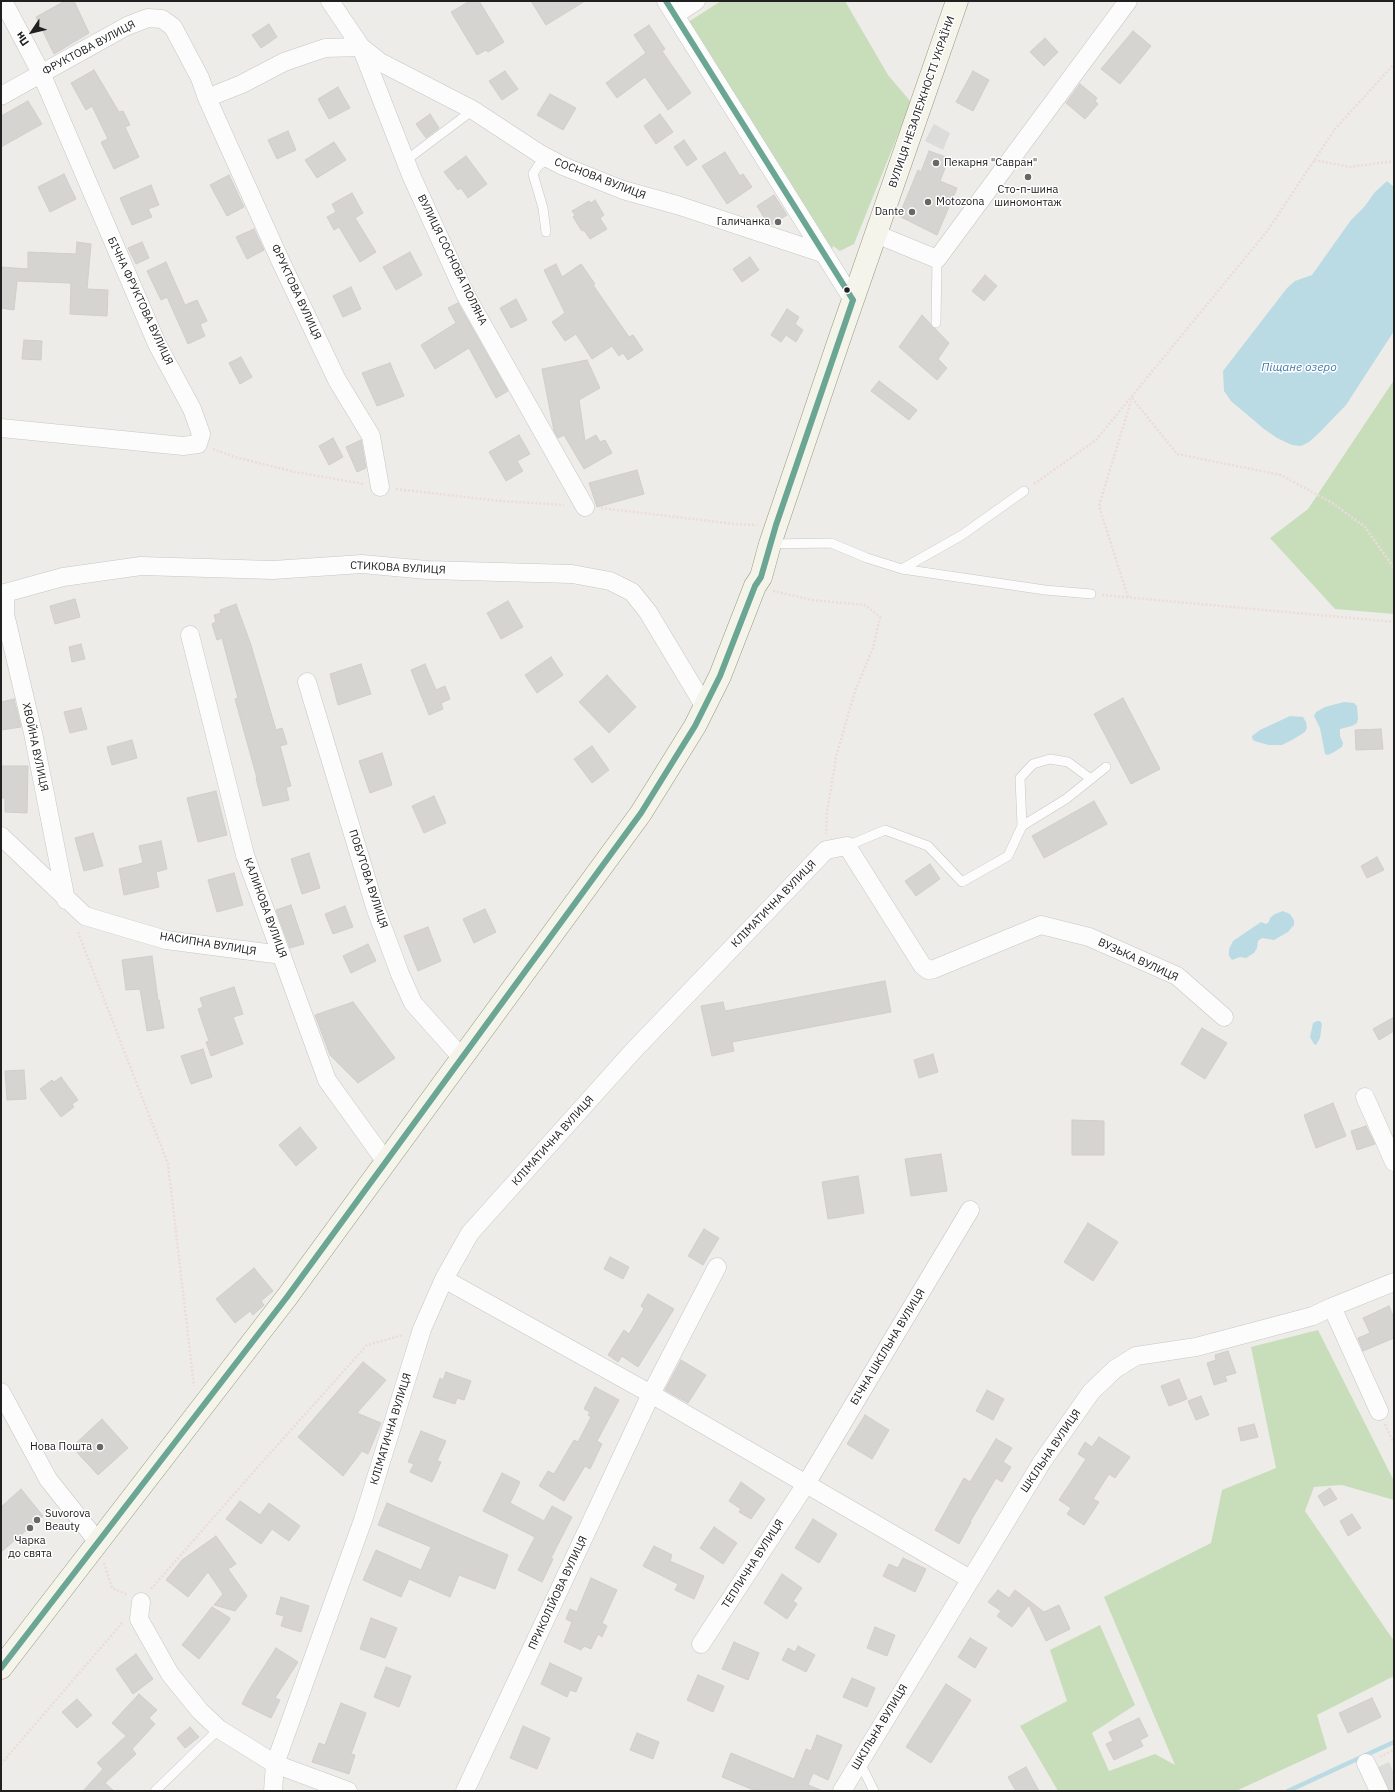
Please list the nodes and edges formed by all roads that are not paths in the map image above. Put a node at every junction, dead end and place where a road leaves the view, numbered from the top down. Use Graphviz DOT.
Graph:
graph roads {
  1 [pos="3,1"];
  2 [pos="330,1"];
  3 [pos="696,1"];
  4 [pos="957,1"];
  5 [pos="1128,1"];
  6 [pos="671,8"];
  7 [pos="361,46"];
  8 [pos="41,73"];
  9 [pos="1,96"];
  10 [pos="207,98"];
  11 [pos="473,110"];
  12 [pos="548,159"];
  13 [pos="405,160"];
  14 [pos="546,232"];
  15 [pos="876,234"];
  16 [pos="822,253"];
  17 [pos="937,260"];
  18 [pos="852,300"];
  19 [pos="936,323"];
  20 [pos="1,428"];
  21 [pos="380,486"];
  22 [pos="1024,491"];
  23 [pos="585,506"];
  24 [pos="773,535"];
  25 [pos="902,569"];
  26 [pos="3,594"];
  27 [pos="1091,594"];
  28 [pos="190,635"];
  29 [pos="307,682"];
  30 [pos="705,707"];
  31 [pos="1106,767"];
  32 [pos="1090,779"];
  33 [pos="1022,826"];
  34 [pos="1,836"];
  35 [pos="847,846"];
  36 [pos="66,900"];
  37 [pos="282,955"];
  38 [pos="1224,1017"];
  39 [pos="462,1058"];
  40 [pos="1365,1098"];
  41 [pos="386,1162"];
  42 [pos="1394,1162"];
  43 [pos="970,1210"];
  44 [pos="717,1266"];
  45 [pos="444,1279"];
  46 [pos="1394,1282"];
  47 [pos="1332,1307"];
  48 [pos="1,1392"];
  49 [pos="651,1394"];
  50 [pos="1379,1410"];
  51 [pos="806,1484"];
  52 [pos="98,1542"];
  53 [pos="970,1579"];
  54 [pos="141,1602"];
  55 [pos="701,1644"];
  56 [pos="1,1668"];
  57 [pos="219,1730"];
  58 [pos="860,1761"];
  59 [pos="1366,1763"];
  60 [pos="274,1764"];
  61 [pos="155,1791"];
  62 [pos="273,1791"];
  63 [pos="348,1791"];
  64 [pos="466,1791"];
  65 [pos="842,1791"];
  66 [pos="874,1791"];
  67 [pos="1379,1791"];
  1 -- 8 [label="street, БІЧНА ФРУКТОВА ВУЛИЦЯ"];
  2 -- 7 [label="street, СОСНОВА ВУЛИЦЯ"];
  3 -- 6 [label="street"];
  4 -- 15 [label="main road, ВУЛИЦЯ НЕЗАЛЕЖНОСТІ УКРАЇНИ"];
  5 -- 17 [label="street"];
  6 -- 16 [label="street"];
  7 -- 10 [label="street"];
  7 -- 11 [label="street, СОСНОВА ВУЛИЦЯ"];
  7 -- 13 [label="street, ВУЛИЦЯ СОСНОВА ПОЛЯНА"];
  8 -- 9 [label="street, ФРУКТОВА ВУЛИЦЯ"];
  8 -- 10 [label="street, ФРУКТОВА ВУЛИЦЯ"];
  8 -- 20 [label="street, БІЧНА ФРУКТОВА ВУЛИЦЯ"];
  10 -- 21 [label="street, ФРУКТОВА ВУЛИЦЯ"];
  11 -- 12 [label="street, СОСНОВА ВУЛИЦЯ"];
  11 -- 13 [label="lane"];
  12 -- 14 [label="lane"];
  12 -- 16 [label="street, СОСНОВА ВУЛИЦЯ"];
  13 -- 23 [label="street, ВУЛИЦЯ СОСНОВА ПОЛЯНА"];
  15 -- 17 [label="street"];
  15 -- 18 [label="main road, ВУЛИЦЯ НЕЗАЛЕЖНОСТІ УКРАЇНИ"];
  16 -- 18 [label="street"];
  17 -- 19 [label="lane"];
  18 -- 24 [label="main road, ВУЛИЦЯ НЕЗАЛЕЖНОСТІ УКРАЇНИ"];
  22 -- 25 [label="lane"];
  24 -- 25 [label="lane"];
  24 -- 30 [label="main road, ВУЛИЦЯ НЕЗАЛЕЖНОСТІ УКРАЇНИ"];
  25 -- 27 [label="lane"];
  26 -- 30 [label="street, СТИКОВА ВУЛИЦЯ"];
  26 -- 36 [label="street, ХВОЙНА ВУЛИЦЯ"];
  28 -- 37 [label="street, КАЛИНОВА ВУЛИЦЯ"];
  29 -- 39 [label="street, ПОБУТОВА ВУЛИЦЯ"];
  30 -- 39 [label="main road, ВУЛИЦЯ НЕЗАЛЕЖНОСТІ УКРАЇНИ"];
  31 -- 32 [label="lane"];
  32 -- 33 [label="lane"];
  32 -- 33 [label="lane"];
  33 -- 35 [label="lane"];
  34 -- 36 [label="street, НАСИПНА ВУЛИЦЯ"];
  35 -- 38 [label="street, ВУЗЬКА ВУЛИЦЯ"];
  35 -- 45 [label="street, КЛІМАТИЧНА ВУЛИЦЯ"];
  36 -- 37 [label="street, НАСИПНА ВУЛИЦЯ"];
  37 -- 41 [label="street, КАЛИНОВА ВУЛИЦЯ"];
  39 -- 41 [label="main road, ВУЛИЦЯ НЕЗАЛЕЖНОСТІ УКРАЇНИ"];
  40 -- 42 [label="street"];
  41 -- 52 [label="main road, ВУЛИЦЯ НЕЗАЛЕЖНОСТІ УКРАЇНИ"];
  43 -- 51 [label="street, БІЧНА ШКІЛЬНА ВУЛИЦЯ"];
  44 -- 49 [label="street, ПРИКОЛІЙОВА ВУЛИЦЯ"];
  45 -- 49 [label="street"];
  45 -- 60 [label="street, КЛІМАТИЧНА ВУЛИЦЯ"];
  46 -- 47 [label="street, ШКІЛЬНА ВУЛИЦЯ"];
  47 -- 50 [label="street"];
  47 -- 53 [label="street, ШКІЛЬНА ВУЛИЦЯ"];
  48 -- 52 [label="street"];
  49 -- 51 [label="street"];
  49 -- 64 [label="street, ПРИКОЛІЙОВА ВУЛИЦЯ"];
  51 -- 53 [label="street"];
  51 -- 55 [label="street, ТЕПЛИЧНА ВУЛИЦЯ"];
  52 -- 56 [label="main road, ВУЛИЦЯ НЕЗАЛЕЖНОСТІ УКРАЇНИ"];
  53 -- 58 [label="street, ШКІЛЬНА ВУЛИЦЯ"];
  54 -- 57 [label="street"];
  57 -- 60 [label="street"];
  57 -- 61 [label="lane"];
  58 -- 65 [label="street, ШКІЛЬНА ВУЛИЦЯ"];
  58 -- 66 [label="lane"];
  59 -- 67 [label="street"];
  60 -- 62 [label="street, КЛІМАТИЧНА ВУЛИЦЯ"];
  60 -- 63 [label="street"];
}
